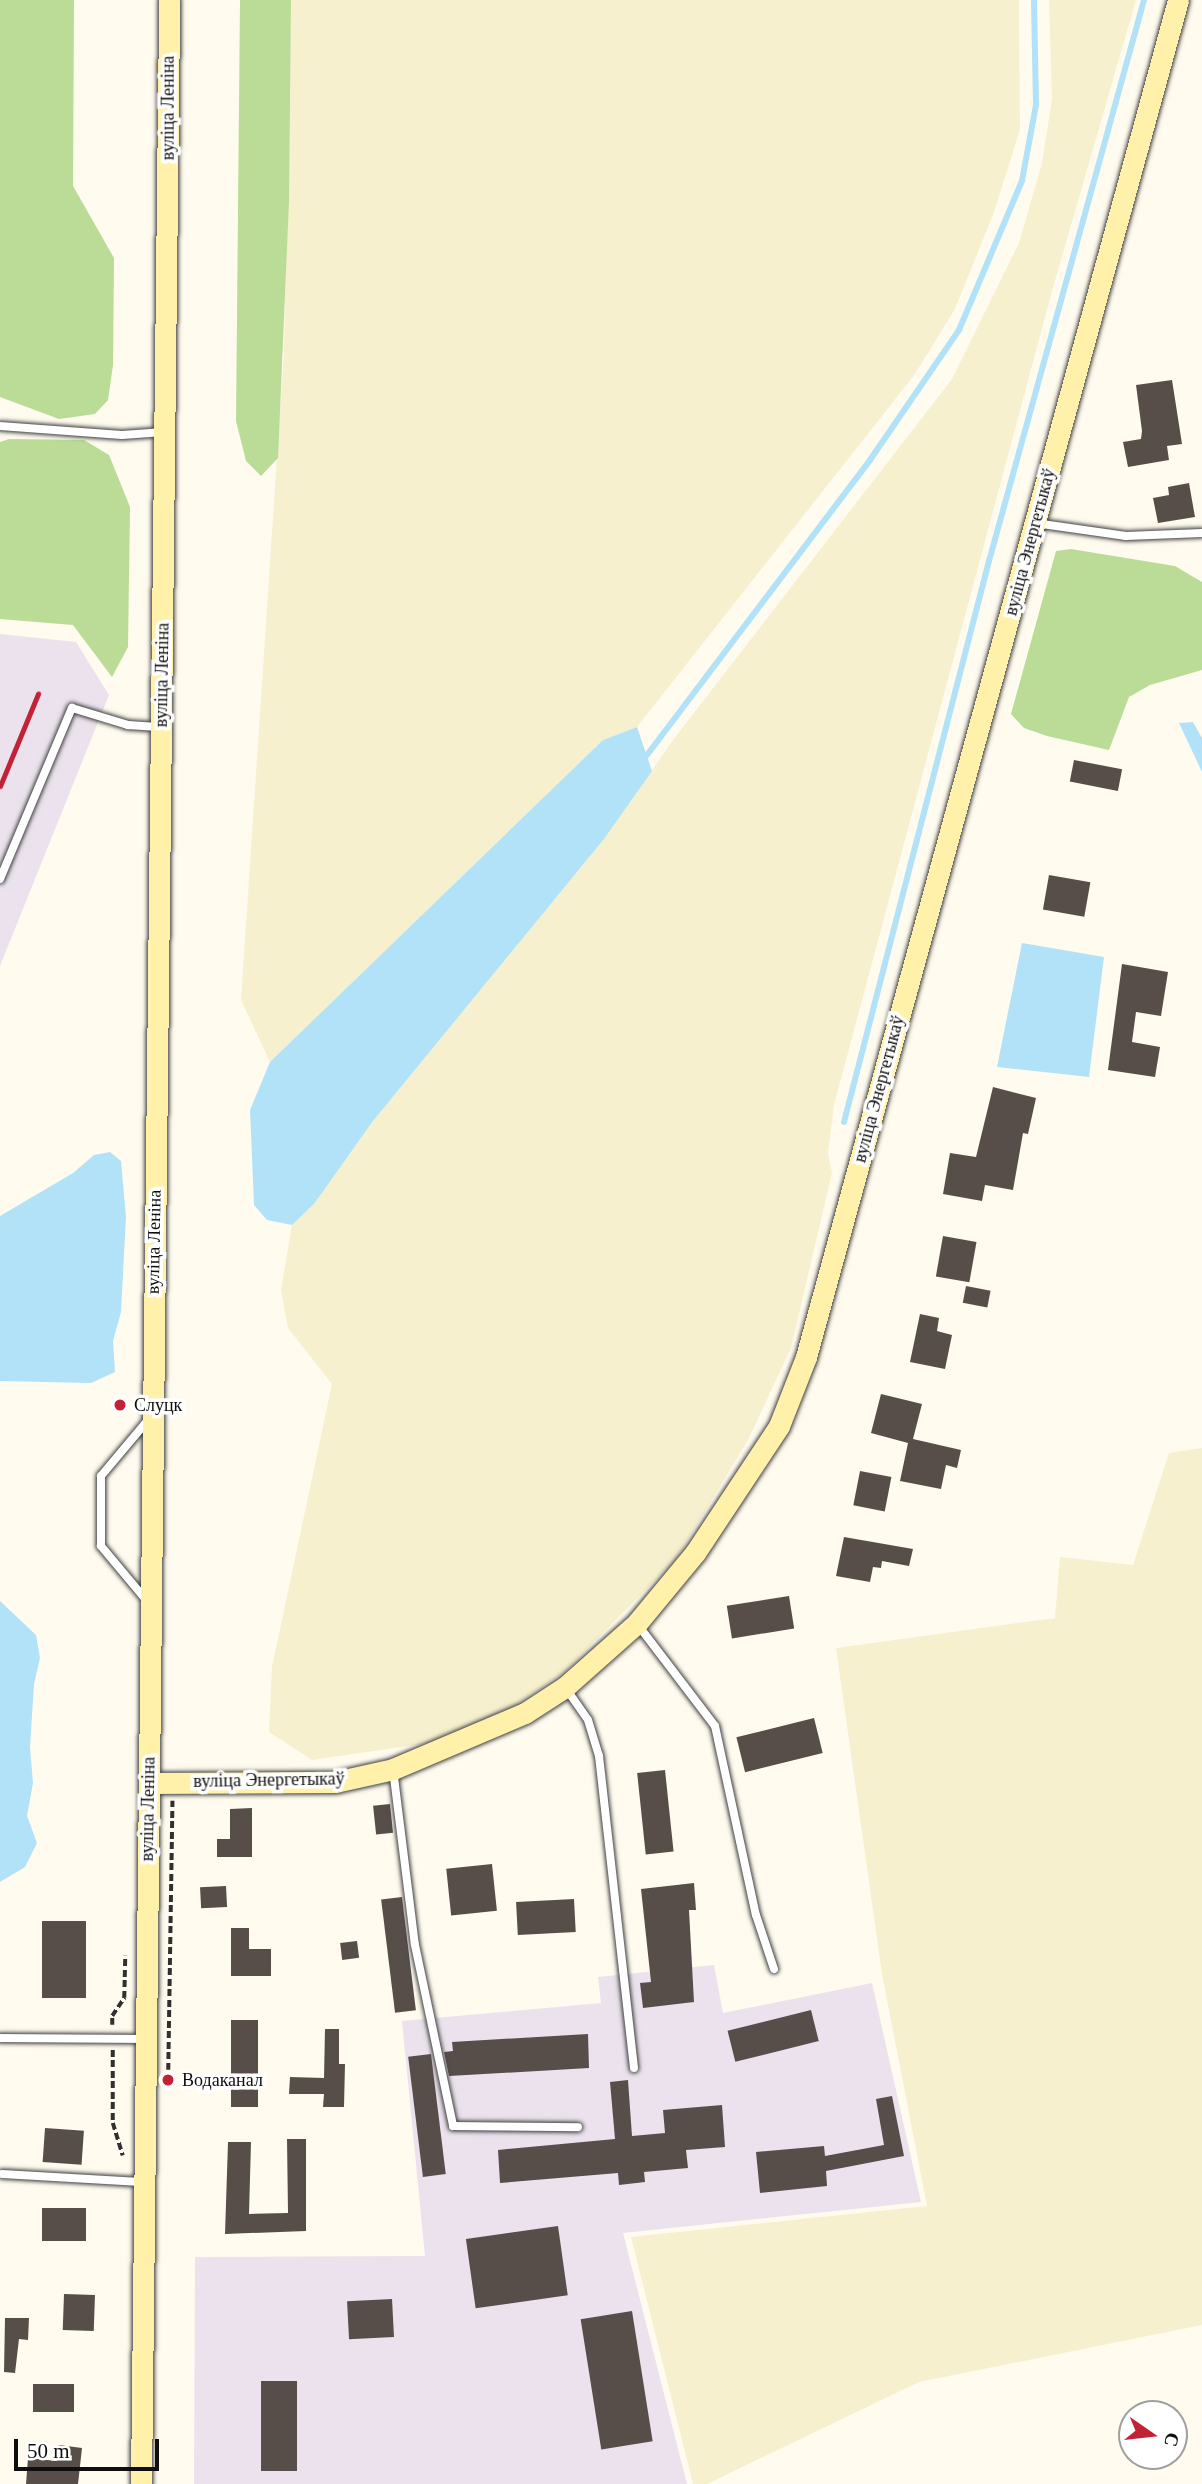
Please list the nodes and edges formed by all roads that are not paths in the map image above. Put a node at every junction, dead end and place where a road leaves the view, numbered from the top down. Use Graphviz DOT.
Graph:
graph roads {
  1 [pos="169,0"];
  2 [pos="1178,0"];
  3 [pos="0,426"];
  4 [pos="167,432"];
  5 [pos="1035,523"];
  6 [pos="1202,533"];
  7 [pos="161,727"];
  8 [pos="0,879"];
  9 [pos="152,1415"];
  10 [pos="149,1603"];
  11 [pos="636,1623"];
  12 [pos="565,1687"];
  13 [pos="393,1769"];
  14 [pos="149,1783"];
  15 [pos="774,1969"];
  16 [pos="0,2038"];
  17 [pos="145,2039"];
  18 [pos="634,2068"];
  19 [pos="578,2127"];
  20 [pos="2,2174"];
  21 [pos="144,2182"];
  22 [pos="141,2484"];
  1 -- 4 [label="main road, вуліца Леніна"];
  2 -- 5 [label="main road, вуліца Энергетыкаў"];
  3 -- 4 [label="lane"];
  4 -- 7 [label="main road, вуліца Леніна"];
  5 -- 6 [label="lane"];
  5 -- 11 [label="main road, вуліца Энергетыкаў"];
  7 -- 8 [label="lane"];
  7 -- 9 [label="main road, вуліца Леніна"];
  9 -- 10 [label="main road, вуліца Леніна"];
  9 -- 10 [label="lane"];
  10 -- 14 [label="main road, вуліца Леніна"];
  11 -- 12 [label="main road, вуліца Энергетыкаў"];
  11 -- 15 [label="lane"];
  12 -- 13 [label="main road, вуліца Энергетыкаў"];
  12 -- 18 [label="lane"];
  13 -- 14 [label="main road, вуліца Энергетыкаў"];
  13 -- 19 [label="lane"];
  14 -- 17 [label="main road, вуліца Леніна"];
  16 -- 17 [label="lane"];
  17 -- 21 [label="main road, вуліца Леніна"];
  20 -- 21 [label="lane"];
  21 -- 22 [label="main road, вуліца Леніна"];
}
